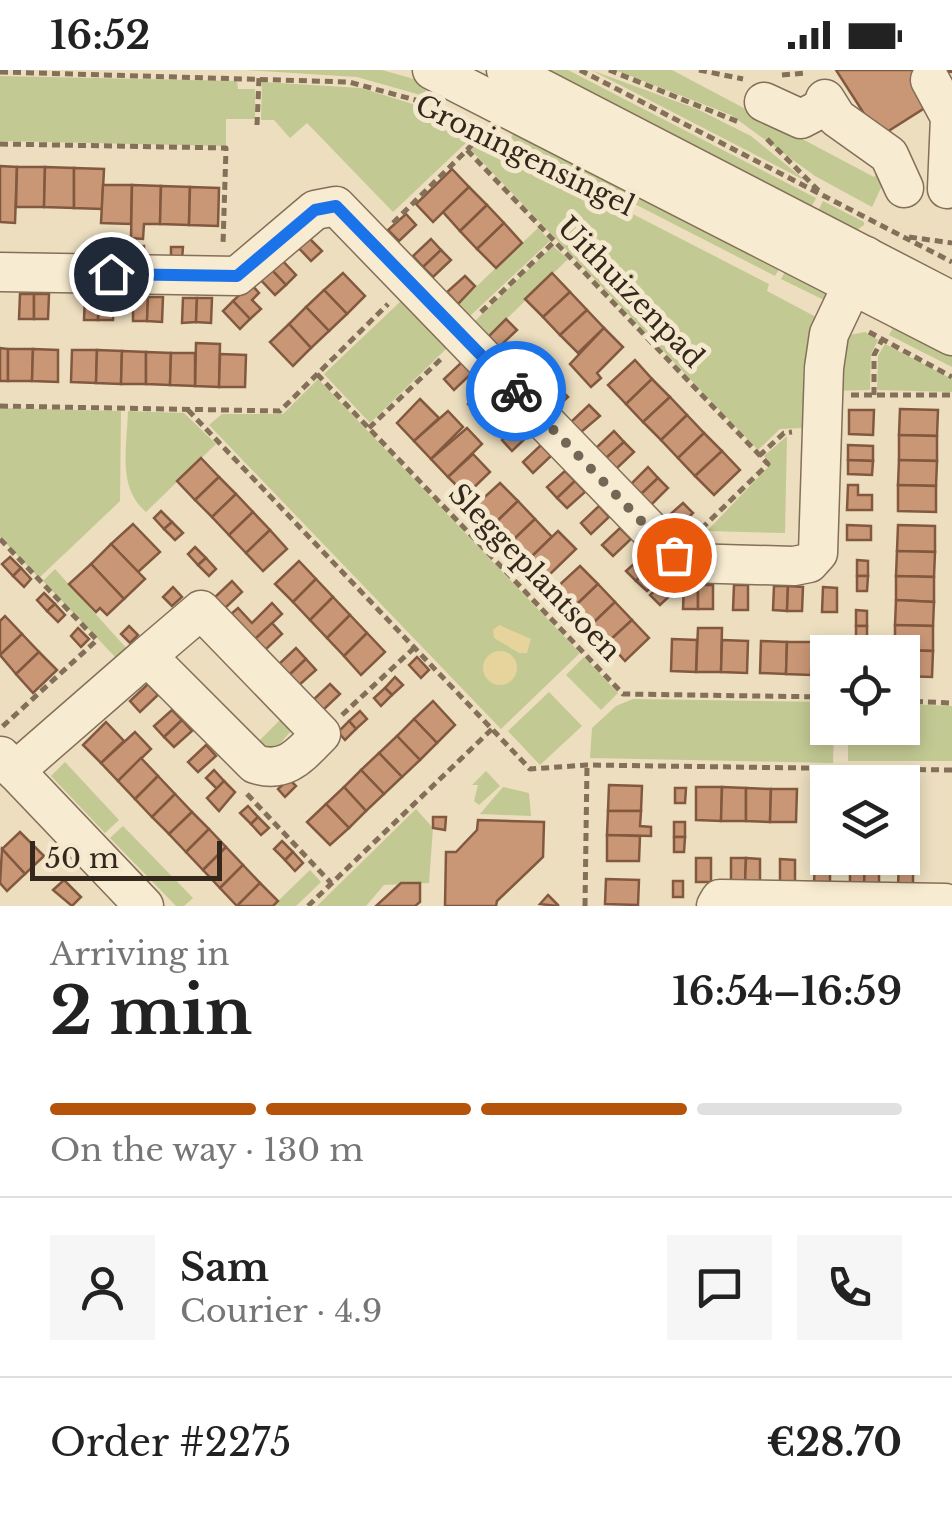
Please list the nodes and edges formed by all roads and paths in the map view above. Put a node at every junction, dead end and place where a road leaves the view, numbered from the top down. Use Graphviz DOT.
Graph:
graph roads {
  1 [pos="506,70"];
  2 [pos="580,70"];
  3 [pos="609,70"];
  4 [pos="0,72"];
  5 [pos="197,73"];
  6 [pos="242,74"];
  7 [pos="259,78"];
  8 [pos="930,80"];
  9 [pos="429,87"];
  10 [pos="476,96"];
  11 [pos="756,120"];
  12 [pos="258,125"];
  13 [pos="484,132"];
  14 [pos="495,137"];
  15 [pos="0,144"];
  16 [pos="467,150"];
  17 [pos="904,188"];
  18 [pos="947,189"];
  19 [pos="821,194"];
  20 [pos="901,236"];
  21 [pos="554,241"];
  22 [pos="374,243"];
  23 [pos="952,243"];
  24 [pos="952,262"];
  25 [pos="0,272"];
  26 [pos="222,275"];
  27 [pos="412,282"];
  28 [pos="852,285"];
  29 [pos="952,301"];
  30 [pos="462,335"];
  31 [pos="952,336"];
  32 [pos="317,374"];
  33 [pos="952,376"];
  34 [pos="823,394"];
  35 [pos="952,395"];
  36 [pos="0,406"];
  37 [pos="188,410"];
  38 [pos="369,428"];
  39 [pos="0,539"];
  40 [pos="674,555"];
  41 [pos="414,648"];
  42 [pos="148,656"];
  43 [pos="810,698"];
  44 [pos="920,701"];
  45 [pos="952,703"];
  46 [pos="493,728"];
  47 [pos="0,729"];
  48 [pos="321,734"];
  49 [pos="8,763"];
  50 [pos="256,764"];
  51 [pos="586,765"];
  52 [pos="952,770"];
  53 [pos="331,883"];
  54 [pos="947,897"];
  55 [pos="124,900"];
  56 [pos="308,906"];
  57 [pos="585,906"];
  58 [pos="716,906"];
  1 -- 28 [label="street, Groningensingel"];
  2 -- 19 [label="path"];
  3 -- 11 [label="path"];
  4 -- 5 [label="path, Groningensingel"];
  5 -- 6 [label="path, Groningensingel"];
  6 -- 7 [label="path, Groningensingel"];
  7 -- 9 [label="path, Groningensingel"];
  7 -- 12 [label="path"];
  8 -- 18 [label="street"];
  9 -- 10 [label="street, Groningensingel"];
  10 -- 13 [label="path, Groningensingel"];
  10 -- 28 [label="street, Groningensingel"];
  11 -- 17 [label="street"];
  11 -- 19 [label="path"];
  13 -- 14 [label="path, Groningensingel"];
  13 -- 16 [label="path"];
  15 -- 26 [label="path"];
  16 -- 21 [label="path, Uithuizenpad"];
  16 -- 22 [label="path"];
  19 -- 20 [label="path"];
  20 -- 23 [label="path"];
  20 -- 24 [label="path"];
  21 -- 30 [label="path"];
  21 -- 40 [label="path, Uithuizenpad"];
  22 -- 26 [label="street"];
  22 -- 27 [label="street"];
  25 -- 26 [label="street"];
  27 -- 30 [label="street"];
  27 -- 32 [label="path"];
  28 -- 29 [label="street, Groningensingel"];
  28 -- 31 [label="street, Groningensingel"];
  28 -- 33 [label="path"];
  28 -- 34 [label="street"];
  30 -- 38 [label="path"];
  30 -- 40 [label="street"];
  32 -- 37 [label="path"];
  32 -- 38 [label="path, Sleggeplantsoen"];
  34 -- 35 [label="path"];
  34 -- 40 [label="street"];
  36 -- 37 [label="path"];
  37 -- 41 [label="path"];
  38 -- 43 [label="path, Sleggeplantsoen"];
  39 -- 47 [label="path"];
  41 -- 46 [label="path"];
  41 -- 48 [label="path"];
  42 -- 48 [label="street"];
  42 -- 49 [label="street"];
  42 -- 50 [label="street"];
  44 -- 45 [label="path"];
  46 -- 51 [label="path"];
  46 -- 53 [label="path"];
  48 -- 50 [label="street"];
  49 -- 55 [label="street"];
  50 -- 53 [label="path"];
  51 -- 52 [label="path"];
  51 -- 57 [label="path"];
  53 -- 56 [label="path"];
  54 -- 58 [label="street"];
}
